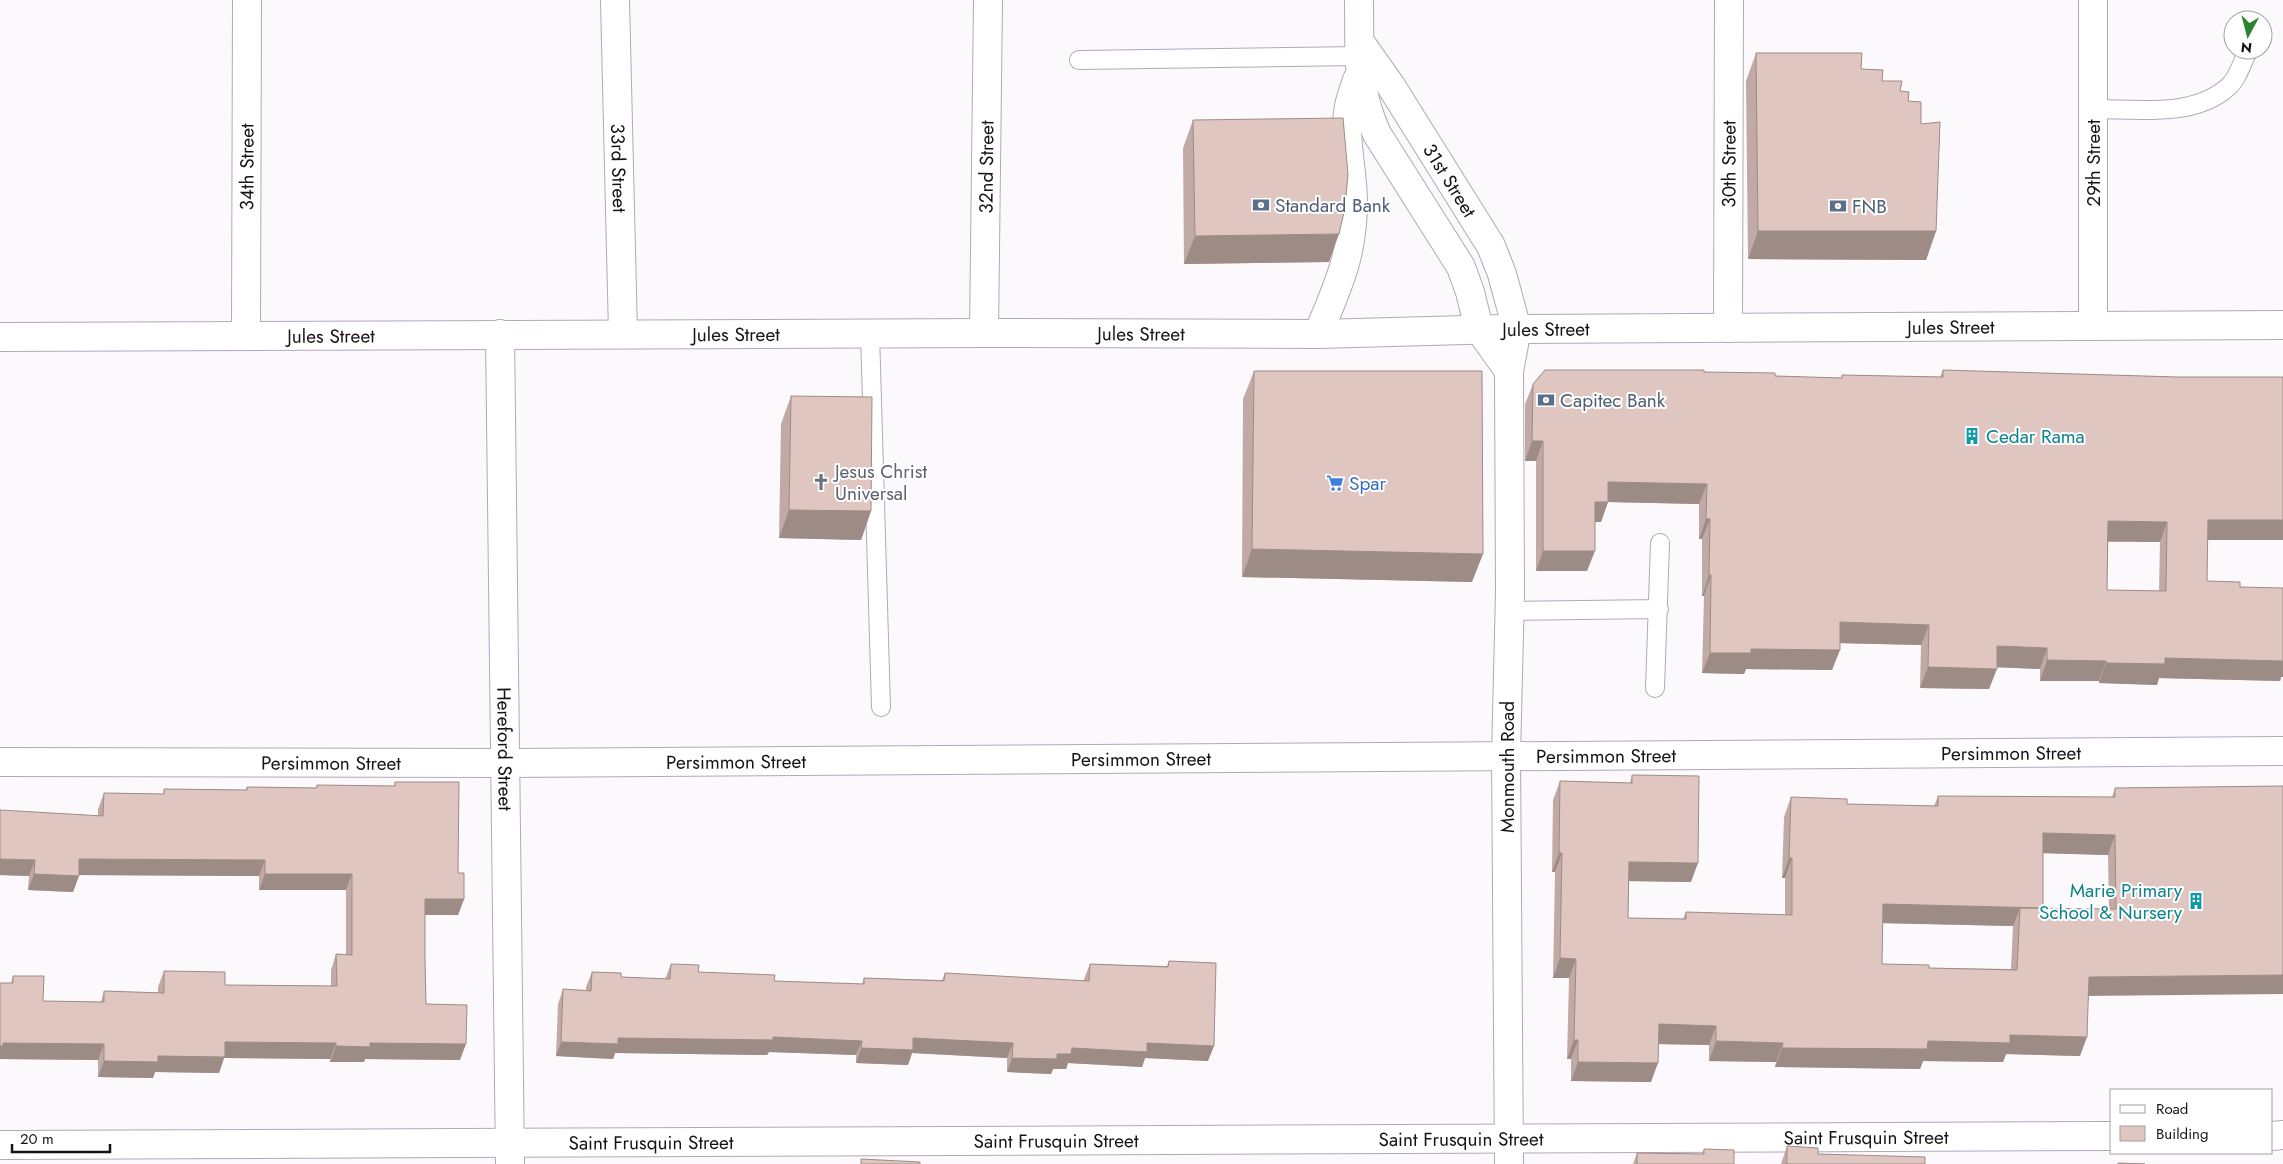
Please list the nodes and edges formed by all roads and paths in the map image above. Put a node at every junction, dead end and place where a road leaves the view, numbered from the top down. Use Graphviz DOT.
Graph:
graph roads {
  1 [pos="247,0"];
  2 [pos="615,0"];
  3 [pos="988,0"];
  4 [pos="1358,0"];
  5 [pos="1729,0"];
  6 [pos="2093,0"];
  7 [pos="1359,57"];
  8 [pos="1079,60"];
  9 [pos="2243,60"];
  10 [pos="2093,109"];
  11 [pos="2093,326"];
  12 [pos="2283,326"];
  13 [pos="1728,328"];
  14 [pos="1479,329"];
  15 [pos="1517,329"];
  16 [pos="870,333"];
  17 [pos="984,333"];
  18 [pos="246,334"];
  19 [pos="500,334"];
  20 [pos="623,334"];
  21 [pos="1318,334"];
  22 [pos="0,337"];
  23 [pos="1508,371"];
  24 [pos="1660,543"];
  25 [pos="1658,609"];
  26 [pos="1509,611"];
  27 [pos="1655,688"];
  28 [pos="881,707"];
  29 [pos="2283,751"];
  30 [pos="1506,756"];
  31 [pos="0,762"];
  32 [pos="507,763"];
  33 [pos="2110,1136"];
  34 [pos="0,1145"];
  35 [pos="1509,1152"];
  36 [pos="510,1153"];
  1 -- 18 [label="street, 34th Street"];
  2 -- 20 [label="street, 33rd Street"];
  3 -- 17 [label="street, 32nd Street"];
  4 -- 7 [label="street, 31st Street"];
  5 -- 13 [label="street, 30th Street"];
  6 -- 10 [label="street, 29th Street"];
  7 -- 8 [label="lane"];
  7 -- 14 [label="street, 31st Street"];
  7 -- 15 [label="street, 31st Street"];
  7 -- 21 [label="street"];
  9 -- 10 [label="lane"];
  10 -- 11 [label="street, 29th Street"];
  11 -- 12 [label="street, Jules Street"];
  11 -- 13 [label="street, Jules Street"];
  13 -- 15 [label="street, Jules Street"];
  14 -- 15 [label="street, Jules Street"];
  14 -- 21 [label="street, Jules Street"];
  14 -- 23 [label="street"];
  15 -- 23 [label="street, Monmouth Road"];
  16 -- 17 [label="street, Jules Street"];
  16 -- 20 [label="street, Jules Street"];
  16 -- 28 [label="lane"];
  17 -- 21 [label="street, Jules Street"];
  18 -- 19 [label="street, Jules Street"];
  18 -- 22 [label="street, Jules Street"];
  19 -- 20 [label="street, Jules Street"];
  19 -- 32 [label="street, Hereford Street"];
  23 -- 26 [label="street, Monmouth Road"];
  24 -- 25 [label="lane"];
  25 -- 26 [label="lane"];
  25 -- 27 [label="lane"];
  26 -- 30 [label="street, Monmouth Road"];
  29 -- 30 [label="street, Persimmon Street"];
  30 -- 32 [label="street, Persimmon Street"];
  30 -- 35 [label="street, Monmouth Road"];
  31 -- 32 [label="street, Persimmon Street"];
  32 -- 36 [label="street, Hereford Street"];
  33 -- 35 [label="street, Saint Frusquin Street"];
  34 -- 36 [label="street, Saint Frusquin Street"];
  35 -- 36 [label="street, Saint Frusquin Street"];
}
